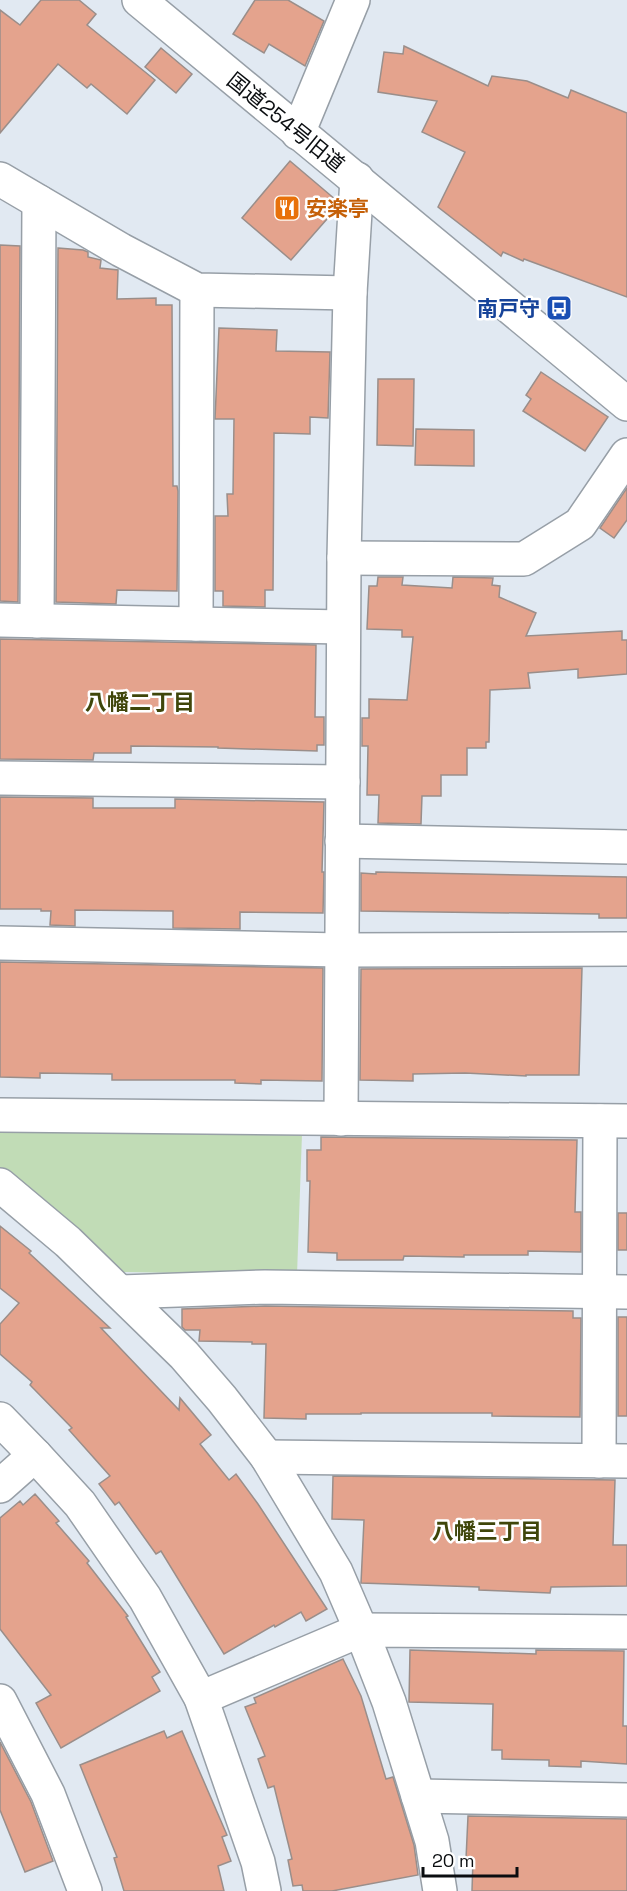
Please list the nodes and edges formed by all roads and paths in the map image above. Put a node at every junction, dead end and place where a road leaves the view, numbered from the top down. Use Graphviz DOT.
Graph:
graph roads {
  1 [pos="139,0"];
  2 [pos="353,0"];
  3 [pos="298,133"];
  4 [pos="0,179"];
  5 [pos="357,179"];
  6 [pos="39,202"];
  7 [pos="197,290"];
  8 [pos="350,293"];
  9 [pos="627,404"];
  10 [pos="627,455"];
  11 [pos="344,558"];
  12 [pos="0,620"];
  13 [pos="37,621"];
  14 [pos="196,624"];
  15 [pos="343,627"];
  16 [pos="0,778"];
  17 [pos="343,782"];
  18 [pos="342,842"];
  19 [pos="627,847"];
  20 [pos="0,943"];
  21 [pos="627,949"];
  22 [pos="341,950"];
  23 [pos="0,1115"];
  24 [pos="340,1119"];
  25 [pos="613,1121"];
  26 [pos="0,1185"];
  27 [pos="120,1292"];
  28 [pos="614,1292"];
  29 [pos="0,1419"];
  30 [pos="36,1455"];
  31 [pos="267,1457"];
  32 [pos="613,1461"];
  33 [pos="0,1486"];
  34 [pos="361,1630"];
  35 [pos="627,1632"];
  36 [pos="201,1698"];
  37 [pos="0,1701"];
  38 [pos="418,1796"];
  39 [pos="627,1800"];
  40 [pos="85,1891"];
  41 [pos="264,1891"];
  42 [pos="440,1891"];
  1 -- 3 [label="street, 国道254号旧道"];
  2 -- 3 [label="street"];
  3 -- 5 [label="street, 国道254号旧道"];
  4 -- 6 [label="street"];
  5 -- 8 [label="street"];
  5 -- 9 [label="street, 国道254号旧道"];
  6 -- 7 [label="street"];
  6 -- 13 [label="street"];
  7 -- 8 [label="street"];
  7 -- 14 [label="street"];
  8 -- 11 [label="street"];
  10 -- 11 [label="street"];
  11 -- 15 [label="street"];
  12 -- 13 [label="street"];
  13 -- 14 [label="street"];
  14 -- 15 [label="street"];
  15 -- 17 [label="street"];
  16 -- 17 [label="street"];
  17 -- 18 [label="street"];
  18 -- 19 [label="street"];
  18 -- 22 [label="street"];
  20 -- 22 [label="street"];
  21 -- 22 [label="street"];
  22 -- 24 [label="street"];
  23 -- 24 [label="street"];
  24 -- 25 [label="street"];
  25 -- 28 [label="street"];
  26 -- 27 [label="street"];
  27 -- 28 [label="street"];
  27 -- 31 [label="street"];
  28 -- 32 [label="street"];
  29 -- 30 [label="street"];
  30 -- 33 [label="street"];
  30 -- 36 [label="street"];
  31 -- 32 [label="street"];
  31 -- 34 [label="street"];
  34 -- 35 [label="street"];
  34 -- 36 [label="street"];
  34 -- 38 [label="street"];
  36 -- 41 [label="street"];
  37 -- 40 [label="street"];
  38 -- 39 [label="street"];
  38 -- 42 [label="street"];
}
